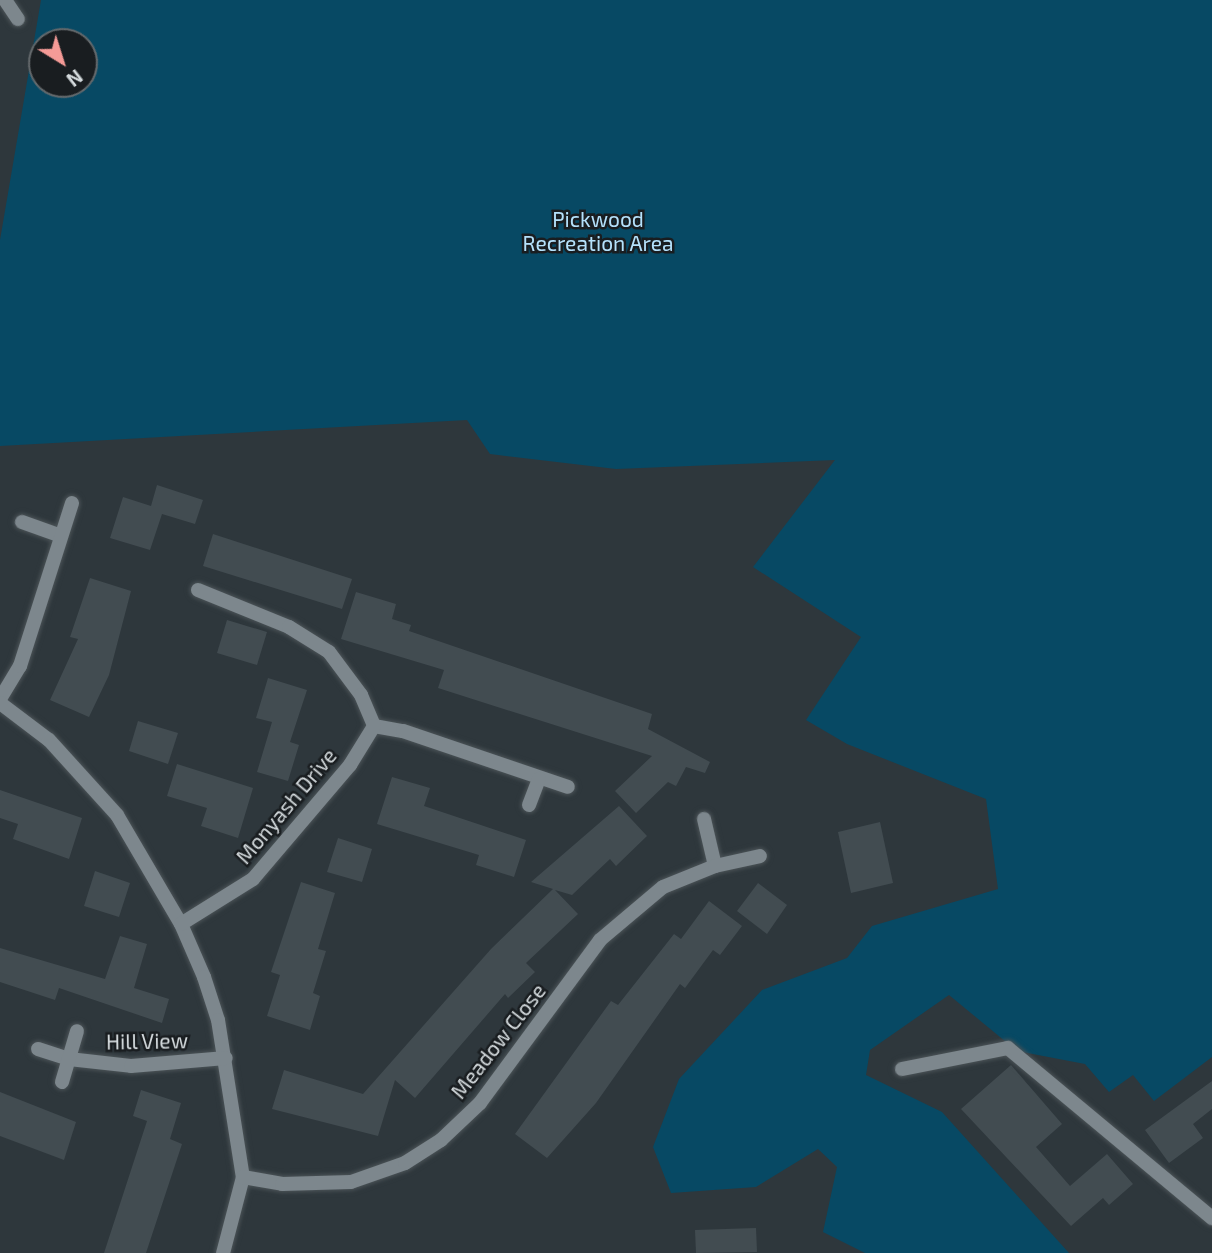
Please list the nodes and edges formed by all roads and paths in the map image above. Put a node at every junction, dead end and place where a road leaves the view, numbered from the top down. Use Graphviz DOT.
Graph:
graph roads {
  1 [pos="5,0"];
  2 [pos="18,19"];
  3 [pos="72,503"];
  4 [pos="22,522"];
  5 [pos="61,536"];
  6 [pos="198,590"];
  7 [pos="0,701"];
  8 [pos="374,726"];
  9 [pos="540,779"];
  10 [pos="568,787"];
  11 [pos="529,805"];
  12 [pos="704,819"];
  13 [pos="760,856"];
  14 [pos="715,866"];
  15 [pos="181,924"];
  16 [pos="77,1031"];
  17 [pos="38,1049"];
  18 [pos="226,1058"];
  19 [pos="69,1059"];
  20 [pos="902,1069"];
  21 [pos="62,1082"];
  22 [pos="243,1177"];
  23 [pos="1212,1218"];
  24 [pos="223,1253"];
  1 -- 2 [label="street"];
  3 -- 5 [label="street"];
  4 -- 5 [label="street"];
  5 -- 7 [label="street"];
  6 -- 8 [label="street"];
  7 -- 15 [label="street"];
  8 -- 9 [label="street"];
  8 -- 15 [label="street, Monyash Drive"];
  9 -- 10 [label="street"];
  9 -- 11 [label="street"];
  12 -- 14 [label="street"];
  13 -- 14 [label="street, Meadow Close"];
  14 -- 22 [label="street, Meadow Close"];
  15 -- 18 [label="street"];
  16 -- 19 [label="street, Hill View"];
  17 -- 19 [label="street"];
  18 -- 19 [label="street, Hill View"];
  18 -- 22 [label="street"];
  19 -- 21 [label="street, Hill View"];
  20 -- 23 [label="street"];
  22 -- 24 [label="street"];
}
